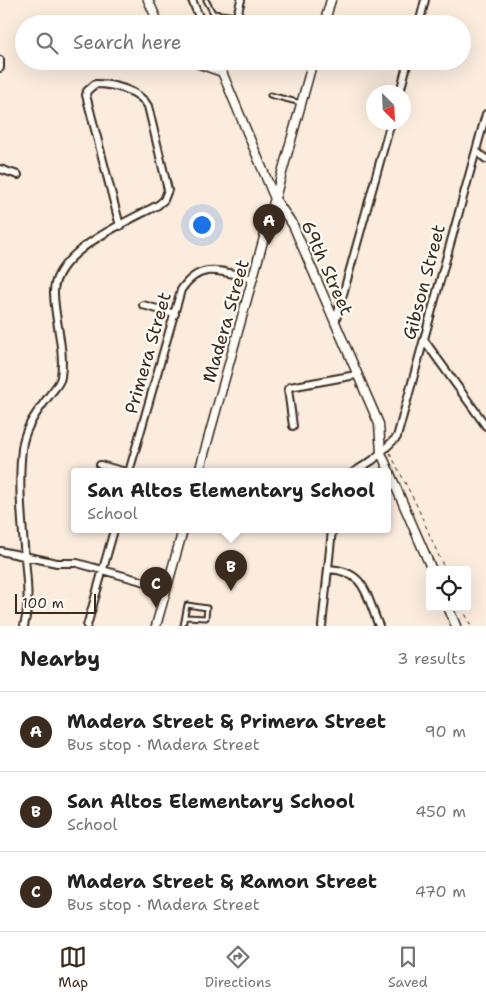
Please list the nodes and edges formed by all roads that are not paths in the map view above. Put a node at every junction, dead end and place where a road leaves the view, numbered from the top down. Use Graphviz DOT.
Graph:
graph roads {
  1 [pos="148,0"];
  2 [pos="192,0"];
  3 [pos="206,0"];
  4 [pos="241,0"];
  5 [pos="331,0"];
  6 [pos="425,0"];
  7 [pos="155,15"];
  8 [pos="198,15"];
  9 [pos="220,15"];
  10 [pos="237,15"];
  11 [pos="327,15"];
  12 [pos="421,15"];
  13 [pos="0,60"];
  14 [pos="0,68"];
  15 [pos="217,70"];
  16 [pos="311,70"];
  17 [pos="406,70"];
  18 [pos="222,72"];
  19 [pos="402,85"];
  20 [pos="270,95"];
  21 [pos="302,103"];
  22 [pos="486,114"];
  23 [pos="389,130"];
  24 [pos="476,152"];
  25 [pos="486,159"];
  26 [pos="0,169"];
  27 [pos="18,175"];
  28 [pos="276,198"];
  29 [pos="120,226"];
  30 [pos="253,279"];
  31 [pos="143,306"];
  32 [pos="175,314"];
  33 [pos="335,324"];
  34 [pos="424,340"];
  35 [pos="356,375"];
  36 [pos="293,426"];
  37 [pos="486,426"];
  38 [pos="381,453"];
  39 [pos="100,465"];
  40 [pos="112,468"];
  41 [pos="129,468"];
  42 [pos="200,468"];
  43 [pos="360,468"];
  44 [pos="388,468"];
  45 [pos="391,476"];
  46 [pos="113,533"];
  47 [pos="182,533"];
  48 [pos="332,533"];
  49 [pos="0,551"];
  50 [pos="25,556"];
  51 [pos="430,566"];
  52 [pos="103,569"];
  53 [pos="328,570"];
  54 [pos="167,588"];
  55 [pos="450,611"];
  56 [pos="186,617"];
  57 [pos="24,626"];
  58 [pos="87,626"];
  59 [pos="156,626"];
  60 [pos="183,626"];
  61 [pos="322,626"];
  62 [pos="379,626"];
  63 [pos="456,626"];
  1 -- 7 [label="street"];
  2 -- 8 [label="street"];
  3 -- 9 [label="lane"];
  4 -- 10 [label="street"];
  5 -- 11 [label="street"];
  6 -- 12 [label="street"];
  13 -- 14 [label="street"];
  15 -- 18 [label="street"];
  16 -- 21 [label="street, Madera Street"];
  17 -- 19 [label="street"];
  18 -- 28 [label="street, 69th Street"];
  20 -- 21 [label="lane"];
  21 -- 28 [label="street, Madera Street"];
  22 -- 24 [label="street, Gibson Street"];
  23 -- 33 [label="street"];
  24 -- 25 [label="street"];
  24 -- 34 [label="street, Gibson Street"];
  26 -- 27 [label="street"];
  28 -- 30 [label="street, Madera Street"];
  28 -- 33 [label="street, 69th Street"];
  29 -- 29 [label="street"];
  29 -- 50 [label="street"];
  30 -- 32 [label="street, Primera Street"];
  30 -- 42 [label="street, Madera Street"];
  31 -- 32 [label="street"];
  32 -- 41 [label="street, Primera Street"];
  33 -- 35 [label="street, 69th Street"];
  34 -- 37 [label="street"];
  34 -- 38 [label="street, Gibson Street"];
  35 -- 36 [label="street"];
  35 -- 38 [label="street, 69th Street"];
  38 -- 43 [label="street, Gibson Street"];
  38 -- 44 [label="street, 69th Street"];
  39 -- 40 [label="street"];
  45 -- 51 [label="street, 69th Street"];
  46 -- 52 [label="street"];
  47 -- 54 [label="street"];
  48 -- 53 [label="street"];
  49 -- 50 [label="street"];
  50 -- 52 [label="street"];
  50 -- 57 [label="street"];
  52 -- 54 [label="street"];
  52 -- 58 [label="street"];
  53 -- 61 [label="street"];
  53 -- 62 [label="street"];
  54 -- 59 [label="street"];
  55 -- 63 [label="street"];
  56 -- 56 [label="lane"];
  56 -- 60 [label="lane"];
}
